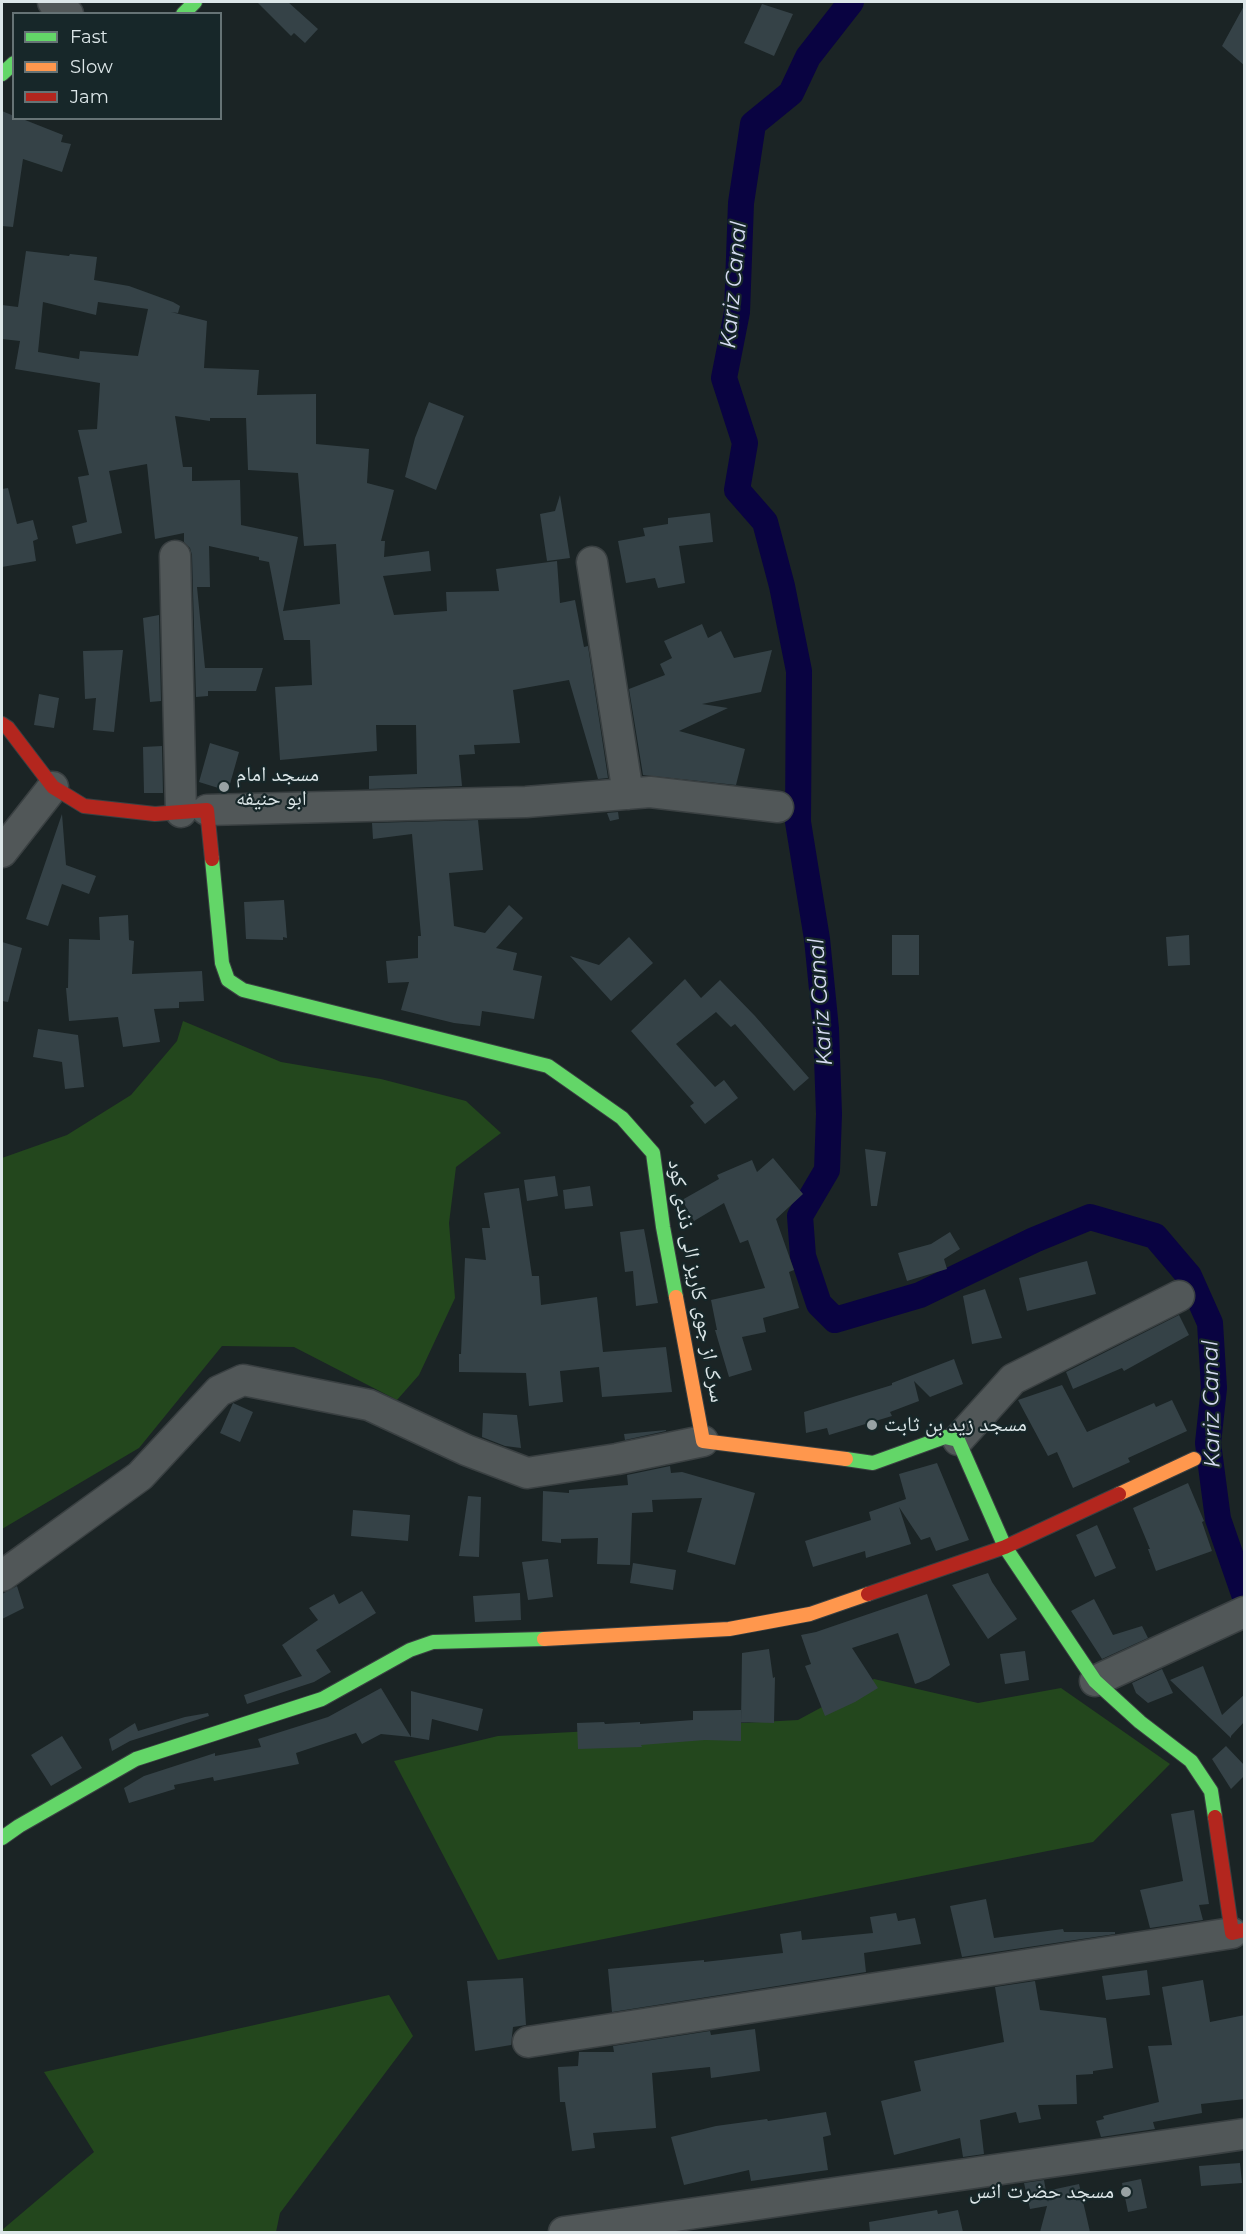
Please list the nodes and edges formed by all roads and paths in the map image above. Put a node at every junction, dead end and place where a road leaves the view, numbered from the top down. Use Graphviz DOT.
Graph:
graph roads {
  1 [pos="53,2"];
  2 [pos="66,12"];
  3 [pos="174,556"];
  4 [pos="592,562"];
  5 [pos="2,724"];
  6 [pos="53,787"];
  7 [pos="628,794"];
  8 [pos="778,807"];
  9 [pos="194,811"];
  10 [pos="2,852"];
  11 [pos="1179,1296"];
  12 [pos="958,1440"];
  13 [pos="703,1441"];
  14 [pos="1194,1459"];
  15 [pos="1005,1547"];
  16 [pos="2,1576"];
  17 [pos="1242,1613"];
  18 [pos="1095,1681"];
  19 [pos="2,1838"];
  20 [pos="1238,1932"];
  21 [pos="528,2042"];
  22 [pos="1245,2134"];
  23 [pos="564,2232"];
  1 -- 2 [label="street"];
  3 -- 9 [label="street"];
  4 -- 7 [label="street"];
  5 -- 6 [label="street"];
  6 -- 9 [label="street"];
  6 -- 10 [label="street"];
  7 -- 8 [label="street"];
  7 -- 9 [label="street"];
  9 -- 13 [label="street, سرک از جوی کاریز الی ذندی کود"];
  11 -- 12 [label="street"];
  12 -- 13 [label="street"];
  12 -- 15 [label="street"];
  13 -- 16 [label="street"];
  14 -- 15 [label="street"];
  15 -- 18 [label="street"];
  15 -- 19 [label="street"];
  17 -- 18 [label="street"];
  18 -- 20 [label="street"];
  20 -- 21 [label="street"];
  22 -- 23 [label="street"];
}
